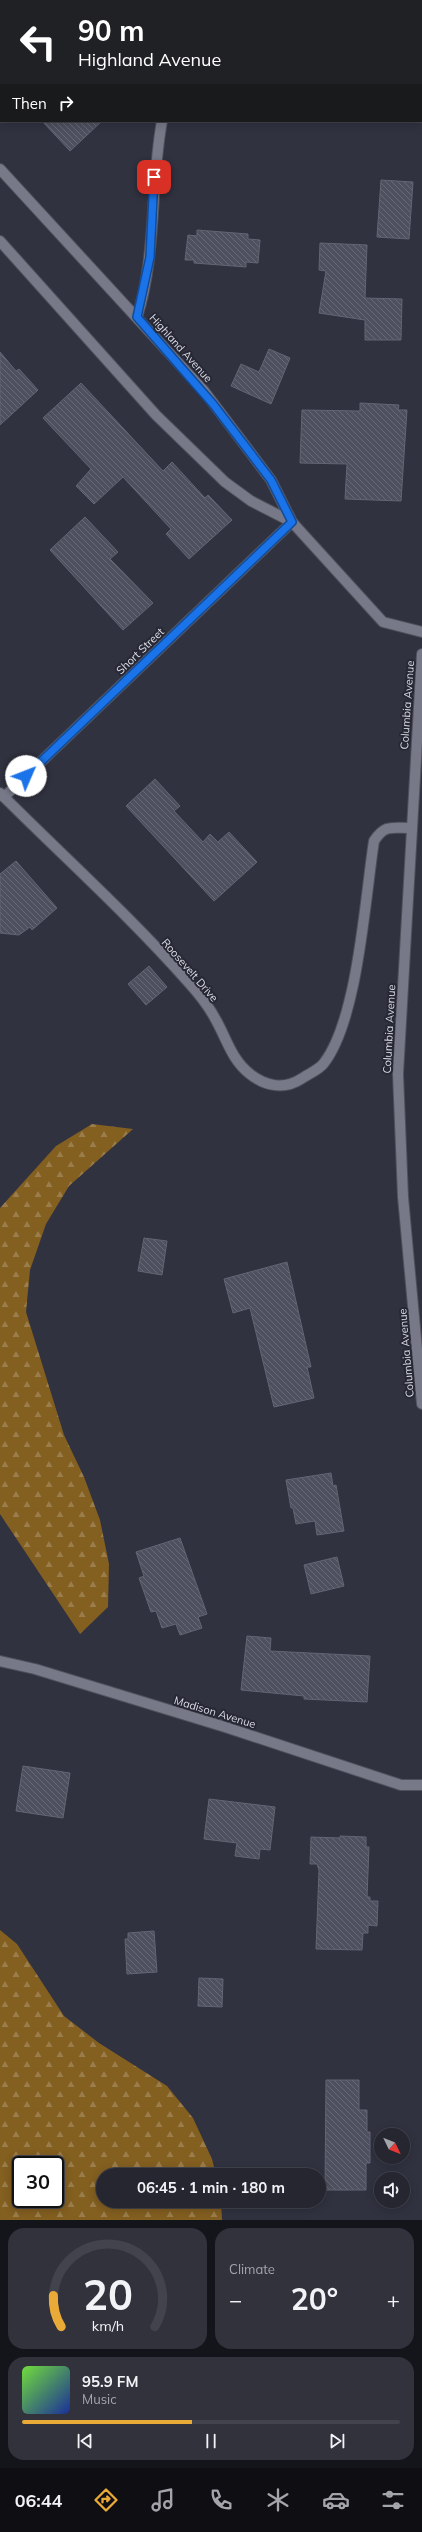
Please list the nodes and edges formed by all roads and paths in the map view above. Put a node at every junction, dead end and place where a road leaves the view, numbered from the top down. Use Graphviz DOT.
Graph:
graph roads {
  1 [pos="162,122"];
  2 [pos="0,170"];
  3 [pos="0,241"];
  4 [pos="137,317"];
  5 [pos="292,522"];
  6 [pos="422,632"];
  7 [pos="422,654"];
  8 [pos="2,795"];
  9 [pos="411,828"];
  10 [pos="422,1404"];
  11 [pos="0,1660"];
  12 [pos="422,1785"];
  1 -- 4 [label="street"];
  2 -- 4 [label="street, Highland Avenue"];
  3 -- 5 [label="street, Highland Avenue"];
  4 -- 5 [label="street, Highland Avenue"];
  5 -- 6 [label="street, Highland Avenue"];
  5 -- 8 [label="street, Short Street"];
  7 -- 9 [label="street, Columbia Avenue"];
  8 -- 9 [label="street, Roosevelt Drive"];
  9 -- 10 [label="street, Columbia Avenue"];
  11 -- 12 [label="street, Madison Avenue"];
}
